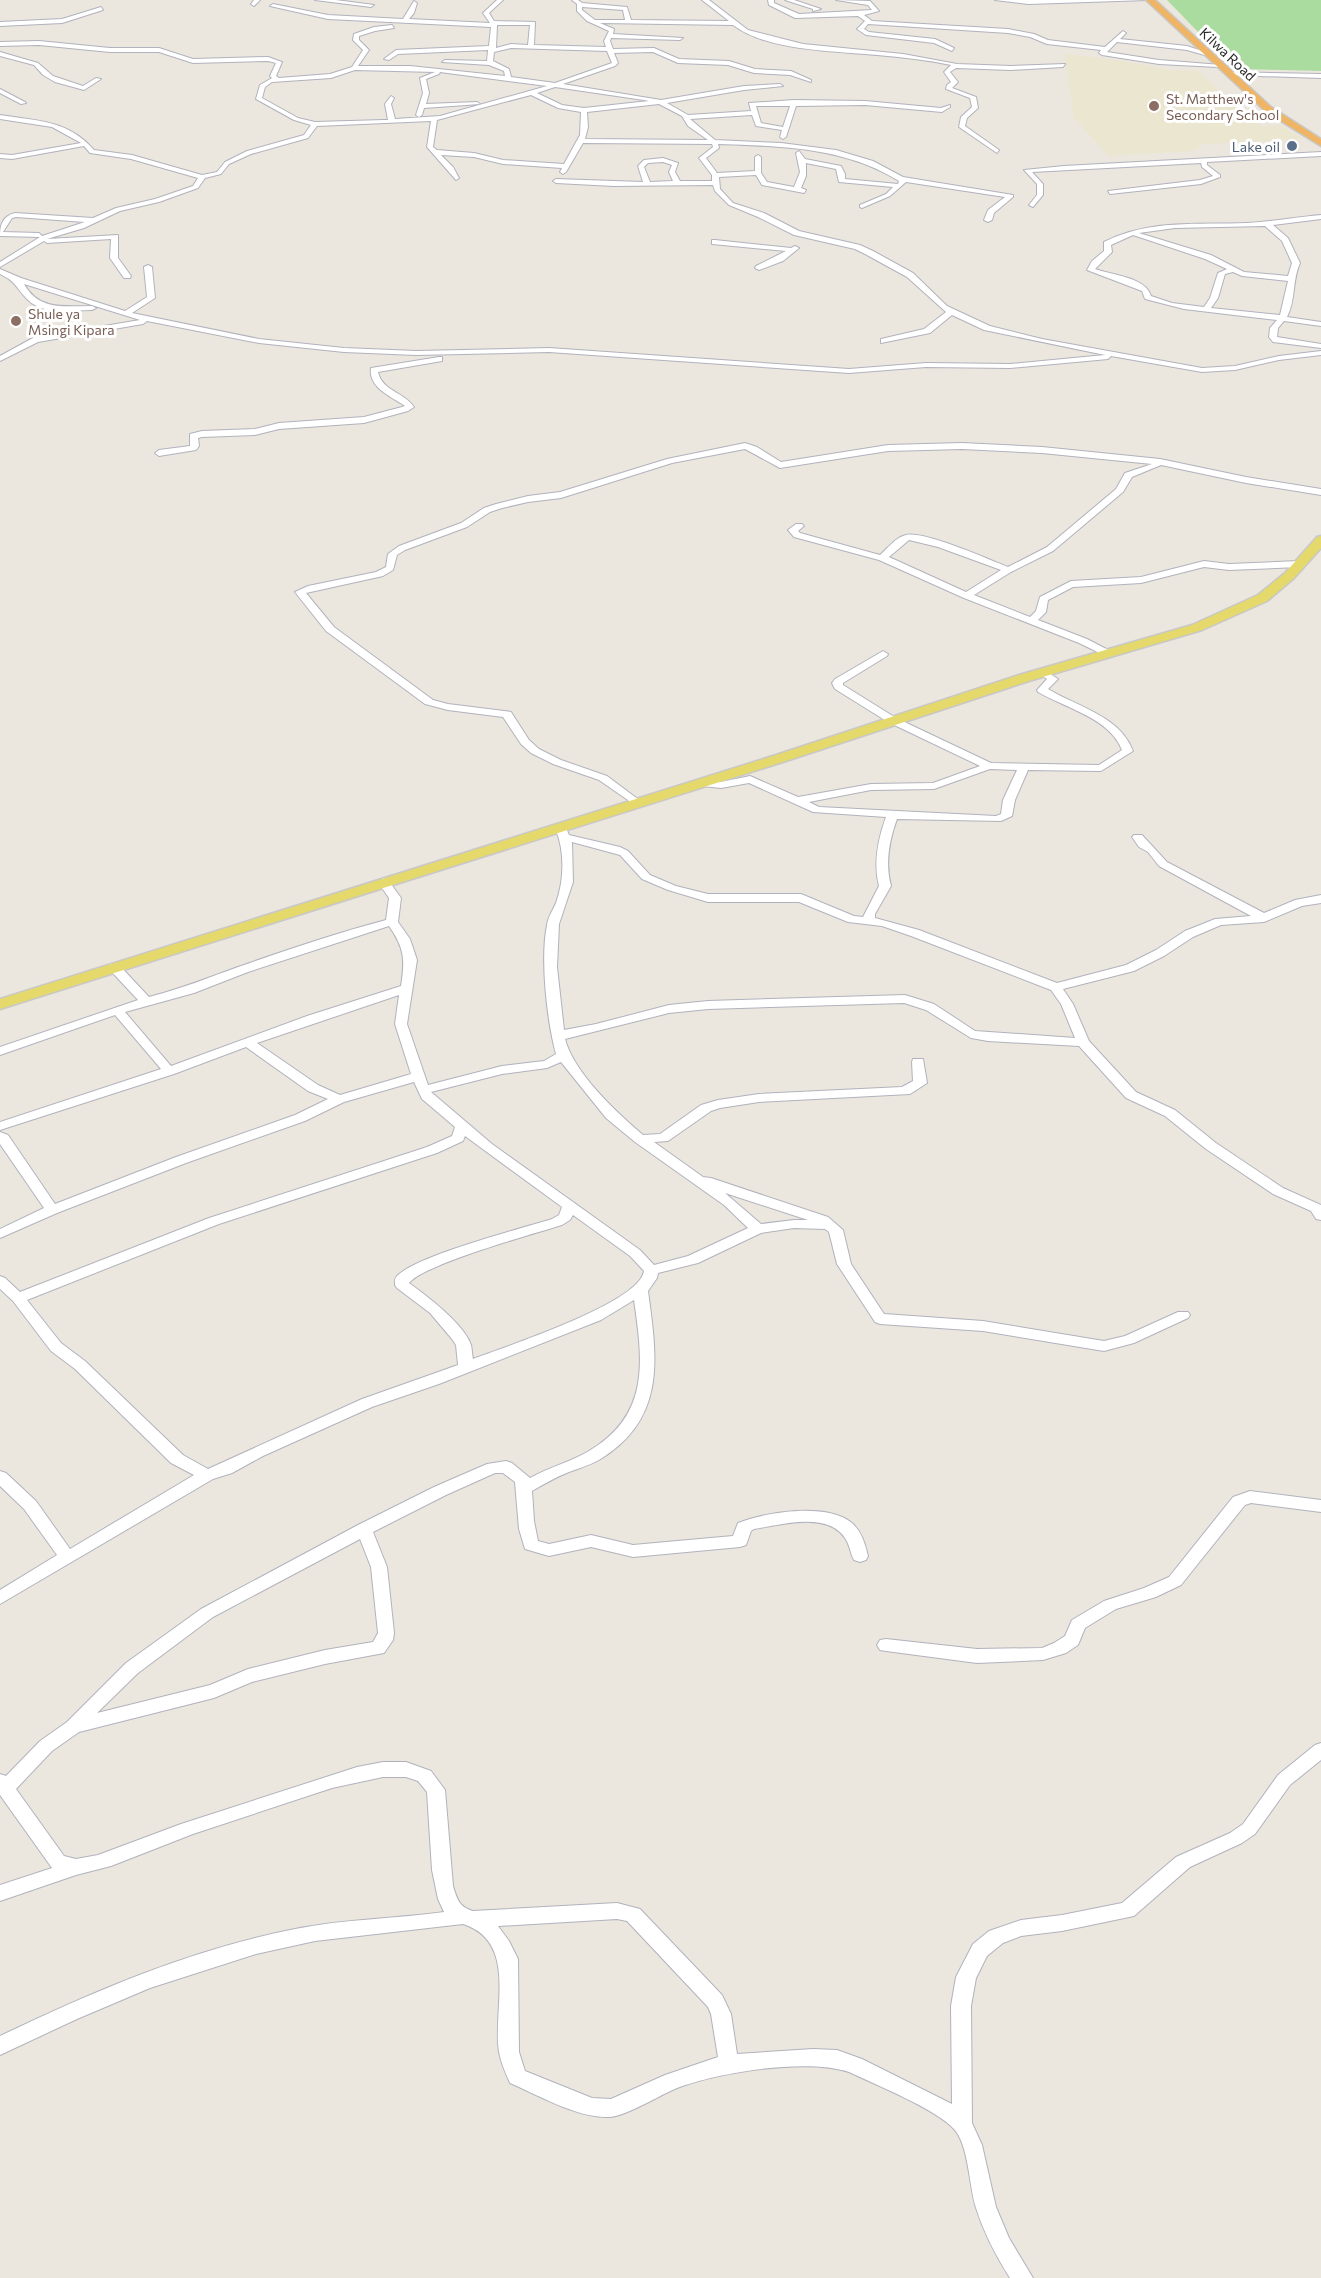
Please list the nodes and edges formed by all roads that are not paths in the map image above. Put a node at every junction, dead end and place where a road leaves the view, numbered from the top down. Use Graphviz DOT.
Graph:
graph roads {
  1 [pos="318,0"];
  2 [pos="500,0"];
  3 [pos="706,0"];
  4 [pos="771,0"];
  5 [pos="788,0"];
  6 [pos="839,0"];
  7 [pos="998,0"];
  8 [pos="1145,0"];
  9 [pos="1150,0"];
  10 [pos="869,1"];
  11 [pos="578,2"];
  12 [pos="370,3"];
  13 [pos="414,3"];
  14 [pos="273,6"];
  15 [pos="101,9"];
  16 [pos="860,14"];
  17 [pos="798,15"];
  18 [pos="359,18"];
  19 [pos="628,20"];
  20 [pos="653,20"];
  21 [pos="592,21"];
  22 [pos="867,22"];
  23 [pos="734,23"];
  24 [pos="0,24"];
  25 [pos="494,24"];
  26 [pos="404,25"];
  27 [pos="947,27"];
  28 [pos="448,28"];
  29 [pos="417,30"];
  30 [pos="1123,33"];
  31 [pos="647,34"];
  32 [pos="611,36"];
  33 [pos="63,37"];
  34 [pos="680,38"];
  35 [pos="1116,40"];
  36 [pos="938,42"];
  37 [pos="59,44"];
  38 [pos="0,45"];
  39 [pos="531,46"];
  40 [pos="493,49"];
  41 [pos="952,49"];
  42 [pos="609,50"];
  43 [pos="1104,50"];
  44 [pos="659,51"];
  45 [pos="0,54"];
  46 [pos="1208,54"];
  47 [pos="362,59"];
  48 [pos="370,59"];
  49 [pos="378,59"];
  50 [pos="387,59"];
  51 [pos="398,60"];
  52 [pos="410,60"];
  53 [pos="421,61"];
  54 [pos="440,62"];
  55 [pos="492,63"];
  56 [pos="1063,65"];
  57 [pos="1218,65"];
  58 [pos="955,66"];
  59 [pos="354,68"];
  60 [pos="448,71"];
  61 [pos="1229,74"];
  62 [pos="1321,76"];
  63 [pos="98,79"];
  64 [pos="277,79"];
  65 [pos="510,80"];
  66 [pos="809,81"];
  67 [pos="555,85"];
  68 [pos="780,86"];
  69 [pos="503,87"];
  70 [pos="744,88"];
  71 [pos="0,91"];
  72 [pos="532,93"];
  73 [pos="494,95"];
  74 [pos="391,98"];
  75 [pos="660,102"];
  76 [pos="794,102"];
  77 [pos="23,103"];
  78 [pos="486,104"];
  79 [pos="751,104"];
  80 [pos="423,106"];
  81 [pos="948,106"];
  82 [pos="584,110"];
  83 [pos="756,113"];
  84 [pos="418,115"];
  85 [pos="0,117"];
  86 [pos="686,117"];
  87 [pos="434,119"];
  88 [pos="392,122"];
  89 [pos="315,124"];
  90 [pos="785,129"];
  91 [pos="583,141"];
  92 [pos="713,141"];
  93 [pos="1321,143"];
  94 [pos="86,144"];
  95 [pos="781,145"];
  96 [pos="797,145"];
  97 [pos="997,151"];
  98 [pos="434,152"];
  99 [pos="1321,154"];
  100 [pos="0,156"];
  101 [pos="758,158"];
  102 [pos="803,161"];
  103 [pos="1204,162"];
  104 [pos="566,166"];
  105 [pos="758,173"];
  106 [pos="202,177"];
  107 [pos="456,177"];
  108 [pos="715,179"];
  109 [pos="901,182"];
  110 [pos="646,183"];
  111 [pos="677,183"];
  112 [pos="1110,192"];
  113 [pos="1033,205"];
  114 [pos="862,206"];
  115 [pos="49,216"];
  116 [pos="9,217"];
  117 [pos="1321,217"];
  118 [pos="0,219"];
  119 [pos="94,220"];
  120 [pos="988,220"];
  121 [pos="1266,223"];
  122 [pos="0,232"];
  123 [pos="1132,233"];
  124 [pos="812,237"];
  125 [pos="38,239"];
  126 [pos="715,242"];
  127 [pos="793,250"];
  128 [pos="0,265"];
  129 [pos="148,267"];
  130 [pos="759,268"];
  131 [pos="1233,270"];
  132 [pos="0,271"];
  133 [pos="127,276"];
  134 [pos="1291,279"];
  135 [pos="0,281"];
  136 [pos="18,281"];
  137 [pos="106,308"];
  138 [pos="1206,310"];
  139 [pos="950,312"];
  140 [pos="125,314"];
  141 [pos="1280,318"];
  142 [pos="151,320"];
  143 [pos="1321,324"];
  144 [pos="884,341"];
  145 [pos="1321,346"];
  146 [pos="473,351"];
  147 [pos="1321,353"];
  148 [pos="1122,355"];
  149 [pos="0,359"];
  150 [pos="159,453"];
  151 [pos="1166,463"];
  152 [pos="1321,492"];
  153 [pos="799,526"];
  154 [pos="1321,540"];
  155 [pos="882,558"];
  156 [pos="1299,564"];
  157 [pos="1008,570"];
  158 [pos="968,596"];
  159 [pos="1032,621"];
  160 [pos="883,654"];
  161 [pos="1108,654"];
  162 [pos="1044,673"];
  163 [pos="892,720"];
  164 [pos="989,765"];
  165 [pos="1023,768"];
  166 [pos="703,783"];
  167 [pos="796,801"];
  168 [pos="635,802"];
  169 [pos="899,815"];
  170 [pos="563,832"];
  171 [pos="1138,837"];
  172 [pos="384,882"];
  173 [pos="1321,899"];
  174 [pos="1264,918"];
  175 [pos="869,921"];
  176 [pos="392,922"];
  177 [pos="114,967"];
  178 [pos="1056,987"];
  179 [pos="405,989"];
  180 [pos="146,1001"];
  181 [pos="0,1004"];
  182 [pos="117,1010"];
  183 [pos="558,1037"];
  184 [pos="1083,1042"];
  185 [pos="249,1043"];
  186 [pos="0,1051"];
  187 [pos="563,1056"];
  188 [pos="918,1062"];
  189 [pos="547,1064"];
  190 [pos="169,1071"];
  191 [pos="575,1071"];
  192 [pos="421,1083"];
  193 [pos="339,1100"];
  194 [pos="461,1128"];
  195 [pos="3,1131"];
  196 [pos="640,1139"];
  197 [pos="695,1178"];
  198 [pos="569,1206"];
  199 [pos="52,1210"];
  200 [pos="1320,1212"];
  201 [pos="830,1225"];
  202 [pos="759,1229"];
  203 [pos="0,1234"];
  204 [pos="651,1270"];
  205 [pos="0,1281"];
  206 [pos="640,1289"];
  207 [pos="18,1298"];
  208 [pos="1183,1315"];
  209 [pos="466,1366"];
  210 [pos="207,1475"];
  211 [pos="0,1477"];
  212 [pos="524,1488"];
  213 [pos="1321,1506"];
  214 [pos="364,1529"];
  215 [pos="860,1556"];
  216 [pos="64,1560"];
  217 [pos="0,1598"];
  218 [pos="886,1645"];
  219 [pos="73,1727"];
  220 [pos="1321,1750"];
  221 [pos="3,1784"];
  222 [pos="76,1867"];
  223 [pos="0,1893"];
  224 [pos="467,1918"];
  225 [pos="0,2046"];
  226 [pos="729,2064"];
  227 [pos="962,2123"];
  228 [pos="1022,2278"];
  1 -- 12 [label="street"];
  2 -- 25 [label="street"];
  3 -- 23 [label="street"];
  4 -- 17 [label="street"];
  5 -- 17 [label="street"];
  6 -- 10 [label="street"];
  7 -- 8 [label="street"];
  9 -- 46 [label="highway, Kilwa Road"];
  10 -- 16 [label="street"];
  11 -- 19 [label="street"];
  11 -- 21 [label="street"];
  12 -- 18 [label="street"];
  13 -- 26 [label="street"];
  14 -- 18 [label="street"];
  15 -- 24 [label="street"];
  16 -- 17 [label="street"];
  16 -- 22 [label="street"];
  18 -- 26 [label="street"];
  19 -- 20 [label="street"];
  19 -- 21 [label="street"];
  20 -- 23 [label="street"];
  20 -- 31 [label="street"];
  21 -- 32 [label="street"];
  22 -- 27 [label="street"];
  22 -- 36 [label="street"];
  23 -- 58 [label="street"];
  25 -- 26 [label="street"];
  25 -- 39 [label="street"];
  25 -- 40 [label="street"];
  26 -- 47 [label="street"];
  27 -- 36 [label="street"];
  27 -- 43 [label="street"];
  28 -- 29 [label="street"];
  30 -- 35 [label="street"];
  31 -- 32 [label="street"];
  31 -- 34 [label="street"];
  31 -- 44 [label="street"];
  32 -- 42 [label="street"];
  33 -- 37 [label="street"];
  35 -- 43 [label="street"];
  35 -- 46 [label="street"];
  36 -- 41 [label="street"];
  37 -- 38 [label="street"];
  37 -- 64 [label="street"];
  39 -- 40 [label="street"];
  39 -- 42 [label="street"];
  40 -- 50 [label="street"];
  40 -- 55 [label="street"];
  42 -- 44 [label="street"];
  42 -- 67 [label="street"];
  43 -- 57 [label="street"];
  44 -- 66 [label="street"];
  45 -- 63 [label="street"];
  46 -- 57 [label="highway, Kilwa Road"];
  47 -- 48 [label="street"];
  47 -- 59 [label="street"];
  49 -- 50 [label="street"];
  50 -- 51 [label="street"];
  52 -- 53 [label="street"];
  54 -- 55 [label="street"];
  55 -- 65 [label="street"];
  56 -- 58 [label="street"];
  57 -- 61 [label="highway, Kilwa Road"];
  58 -- 97 [label="street"];
  59 -- 60 [label="street"];
  59 -- 64 [label="street"];
  60 -- 65 [label="street"];
  60 -- 80 [label="street"];
  61 -- 62 [label="street"];
  61 -- 93 [label="highway, Kilwa Road"];
  64 -- 89 [label="street"];
  65 -- 67 [label="street"];
  65 -- 69 [label="street"];
  67 -- 72 [label="street"];
  67 -- 75 [label="street"];
  68 -- 70 [label="street"];
  70 -- 75 [label="street"];
  70 -- 79 [label="street"];
  71 -- 77 [label="street"];
  72 -- 78 [label="street"];
  72 -- 82 [label="street"];
  73 -- 78 [label="street"];
  74 -- 88 [label="street"];
  75 -- 82 [label="street"];
  75 -- 86 [label="street"];
  76 -- 79 [label="street"];
  76 -- 81 [label="street"];
  76 -- 90 [label="street"];
  78 -- 80 [label="street"];
  78 -- 87 [label="street"];
  79 -- 83 [label="street"];
  80 -- 84 [label="street"];
  82 -- 91 [label="street"];
  83 -- 86 [label="street"];
  83 -- 90 [label="street"];
  85 -- 94 [label="street"];
  86 -- 92 [label="street"];
  87 -- 88 [label="street"];
  87 -- 98 [label="street"];
  88 -- 89 [label="street"];
  89 -- 106 [label="street"];
  90 -- 95 [label="street"];
  91 -- 92 [label="street"];
  91 -- 104 [label="street"];
  92 -- 95 [label="street"];
  92 -- 108 [label="street"];
  94 -- 100 [label="street"];
  94 -- 106 [label="street"];
  95 -- 96 [label="street"];
  96 -- 102 [label="street"];
  96 -- 109 [label="street"];
  98 -- 104 [label="street"];
  98 -- 107 [label="street"];
  99 -- 103 [label="street"];
  101 -- 105 [label="street"];
  102 -- 105 [label="street"];
  102 -- 109 [label="street"];
  103 -- 112 [label="street"];
  103 -- 113 [label="street"];
  104 -- 110 [label="street"];
  105 -- 108 [label="street"];
  106 -- 119 [label="street"];
  108 -- 111 [label="street"];
  108 -- 124 [label="street"];
  109 -- 114 [label="street"];
  109 -- 120 [label="street"];
  110 -- 111 [label="street"];
  110 -- 111 [label="street"];
  115 -- 116 [label="street"];
  115 -- 119 [label="street"];
  115 -- 125 [label="street"];
  116 -- 118 [label="street"];
  116 -- 122 [label="street"];
  117 -- 121 [label="street"];
  119 -- 125 [label="street"];
  121 -- 123 [label="street"];
  121 -- 134 [label="street"];
  122 -- 125 [label="street"];
  123 -- 131 [label="street"];
  123 -- 138 [label="street"];
  124 -- 127 [label="street"];
  124 -- 139 [label="street"];
  125 -- 128 [label="street"];
  125 -- 133 [label="street"];
  126 -- 127 [label="street"];
  127 -- 130 [label="street"];
  129 -- 140 [label="street"];
  131 -- 134 [label="street"];
  131 -- 138 [label="street"];
  132 -- 136 [label="street"];
  134 -- 141 [label="street"];
  135 -- 136 [label="street"];
  136 -- 137 [label="street"];
  136 -- 137 [label="street"];
  137 -- 140 [label="street"];
  138 -- 141 [label="street"];
  139 -- 144 [label="street"];
  139 -- 148 [label="street"];
  140 -- 142 [label="street"];
  141 -- 143 [label="street"];
  141 -- 145 [label="street"];
  142 -- 146 [label="street"];
  142 -- 149 [label="street"];
  146 -- 148 [label="street"];
  146 -- 150 [label="street"];
  147 -- 148 [label="street"];
  151 -- 152 [label="street"];
  151 -- 157 [label="street"];
  151 -- 168 [label="street"];
  153 -- 155 [label="street"];
  154 -- 156 [label="main road"];
  155 -- 157 [label="street"];
  155 -- 158 [label="street"];
  156 -- 159 [label="street"];
  156 -- 161 [label="main road"];
  157 -- 158 [label="street"];
  158 -- 159 [label="street"];
  159 -- 161 [label="street"];
  160 -- 163 [label="street"];
  161 -- 162 [label="main road"];
  162 -- 163 [label="main road"];
  162 -- 165 [label="street"];
  163 -- 164 [label="street"];
  163 -- 166 [label="main road"];
  164 -- 165 [label="street"];
  164 -- 167 [label="street"];
  165 -- 169 [label="street"];
  166 -- 167 [label="street"];
  166 -- 168 [label="main road"];
  167 -- 169 [label="street"];
  168 -- 170 [label="main road"];
  169 -- 175 [label="street"];
  170 -- 172 [label="main road"];
  170 -- 175 [label="street"];
  170 -- 183 [label="street"];
  171 -- 174 [label="street"];
  172 -- 176 [label="street"];
  172 -- 177 [label="main road"];
  173 -- 174 [label="street"];
  174 -- 178 [label="street"];
  175 -- 178 [label="street"];
  176 -- 179 [label="street"];
  176 -- 180 [label="street"];
  177 -- 180 [label="street"];
  177 -- 181 [label="main road"];
  178 -- 184 [label="street"];
  179 -- 185 [label="street"];
  179 -- 192 [label="street"];
  180 -- 182 [label="street"];
  182 -- 186 [label="street"];
  182 -- 190 [label="street"];
  183 -- 184 [label="street"];
  183 -- 187 [label="street"];
  184 -- 200 [label="street"];
  185 -- 190 [label="street"];
  185 -- 193 [label="street"];
  187 -- 189 [label="street"];
  187 -- 191 [label="street"];
  188 -- 196 [label="street"];
  189 -- 191 [label="street"];
  189 -- 192 [label="street"];
  190 -- 195 [label="street"];
  191 -- 196 [label="street"];
  192 -- 193 [label="street"];
  192 -- 194 [label="street"];
  193 -- 199 [label="street"];
  194 -- 198 [label="street"];
  194 -- 207 [label="street"];
  195 -- 199 [label="street"];
  196 -- 197 [label="street"];
  197 -- 201 [label="street"];
  197 -- 202 [label="street"];
  198 -- 204 [label="street"];
  198 -- 209 [label="street"];
  199 -- 203 [label="street"];
  201 -- 202 [label="street"];
  201 -- 208 [label="street"];
  202 -- 204 [label="street"];
  204 -- 206 [label="street"];
  205 -- 207 [label="street"];
  206 -- 209 [label="street"];
  206 -- 212 [label="street"];
  207 -- 210 [label="street"];
  209 -- 210 [label="street"];
  210 -- 216 [label="street"];
  211 -- 216 [label="street"];
  212 -- 214 [label="street"];
  212 -- 215 [label="street"];
  213 -- 218 [label="street"];
  214 -- 219 [label="street"];
  214 -- 219 [label="street"];
  216 -- 217 [label="street"];
  219 -- 221 [label="street"];
  220 -- 227 [label="street"];
  221 -- 222 [label="street"];
  222 -- 223 [label="street"];
  222 -- 224 [label="street"];
  224 -- 225 [label="street"];
  224 -- 226 [label="street"];
  224 -- 226 [label="street"];
  226 -- 227 [label="street"];
  227 -- 228 [label="street"];
}
